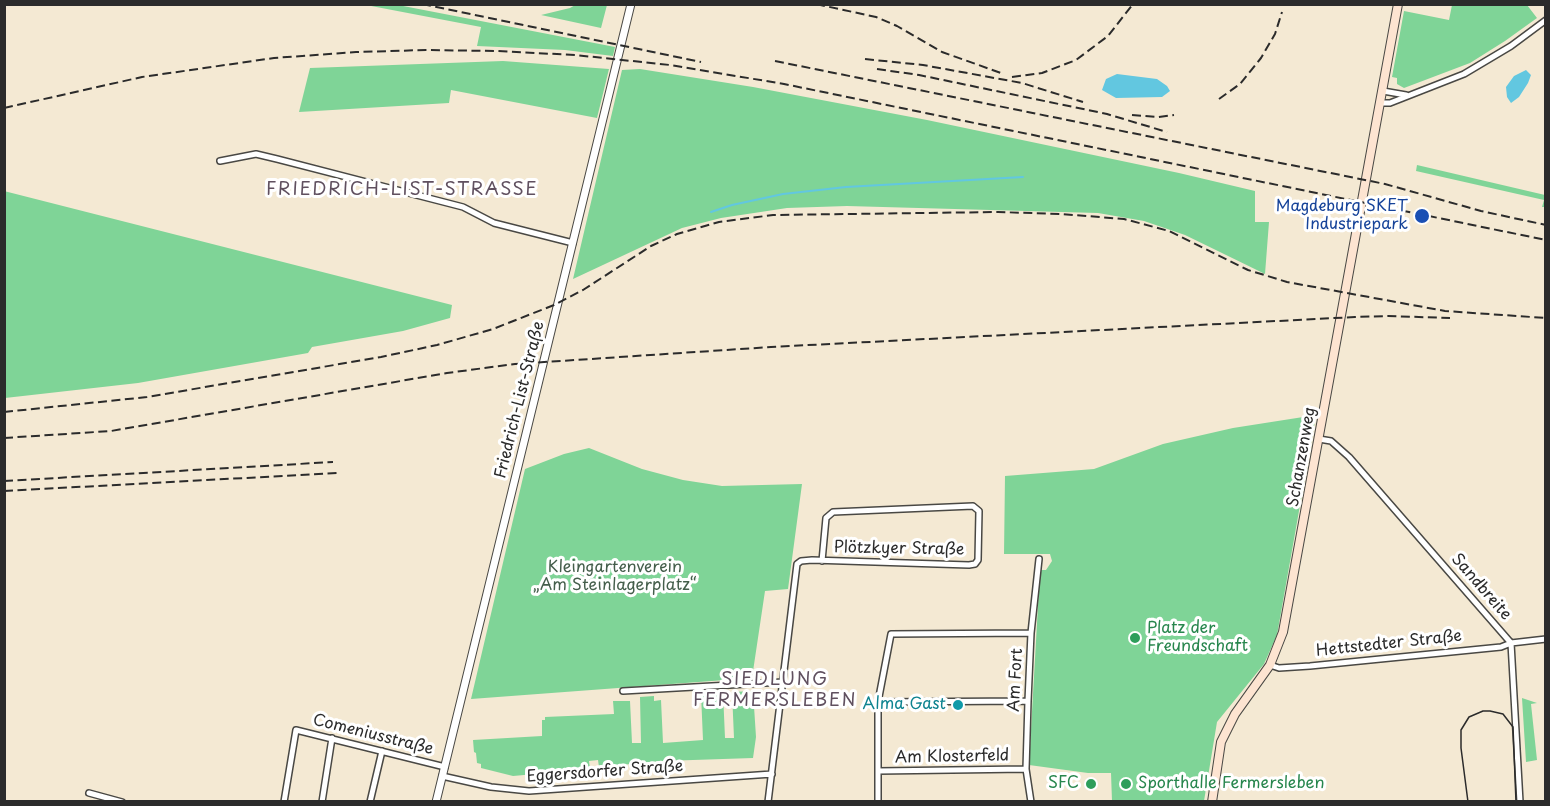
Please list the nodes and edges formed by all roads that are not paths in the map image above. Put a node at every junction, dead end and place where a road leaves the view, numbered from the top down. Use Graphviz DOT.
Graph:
graph roads {
  1 [pos="632,4"];
  2 [pos="1398,4"];
  3 [pos="1545,20"];
  4 [pos="1383,91"];
  5 [pos="1408,95"];
  6 [pos="1381,103"];
  7 [pos="220,161"];
  8 [pos="573,243"];
  9 [pos="1319,439"];
  10 [pos="1039,559"];
  11 [pos="822,561"];
  12 [pos="1032,633"];
  13 [pos="1545,639"];
  14 [pos="1511,643"];
  15 [pos="1270,664"];
  16 [pos="783,682"];
  17 [pos="623,691"];
  18 [pos="1028,701"];
  19 [pos="878,702"];
  20 [pos="332,738"];
  21 [pos="382,751"];
  22 [pos="445,766"];
  23 [pos="1026,769"];
  24 [pos="878,771"];
  25 [pos="772,774"];
  26 [pos="442,776"];
  27 [pos="89,793"];
  28 [pos="122,801"];
  29 [pos="284,801"];
  30 [pos="322,801"];
  31 [pos="370,801"];
  32 [pos="436,801"];
  33 [pos="768,801"];
  34 [pos="878,801"];
  35 [pos="1031,801"];
  36 [pos="1212,801"];
  37 [pos="1520,801"];
  1 -- 8 [label="street, Friedrich-List-Straße"];
  2 -- 4 [label="main road, Schanzenweg"];
  3 -- 5 [label="street"];
  4 -- 5 [label="street"];
  4 -- 6 [label="main road, Schanzenweg"];
  5 -- 6 [label="street"];
  6 -- 9 [label="main road, Schanzenweg"];
  7 -- 8 [label="street"];
  8 -- 22 [label="street, Friedrich-List-Straße"];
  9 -- 14 [label="street, Sandbreite"];
  9 -- 15 [label="main road, Schanzenweg"];
  10 -- 12 [label="street, Am Fort"];
  11 -- 11 [label="street, Plötzkyer Straße"];
  11 -- 16 [label="street, Plötzkyer Straße"];
  12 -- 18 [label="street, Am Fort"];
  12 -- 19 [label="street"];
  13 -- 14 [label="street, Hettstedter Straße"];
  14 -- 15 [label="street, Hettstedter Straße"];
  14 -- 37 [label="street, Sandbreite"];
  15 -- 36 [label="main road, Schanzenweg"];
  16 -- 17 [label="street"];
  16 -- 25 [label="street"];
  18 -- 19 [label="street"];
  18 -- 23 [label="street, Am Fort"];
  19 -- 24 [label="street"];
  20 -- 21 [label="street, Comeniusstraße"];
  20 -- 29 [label="street, Comeniusstraße"];
  20 -- 30 [label="street"];
  21 -- 22 [label="street, Comeniusstraße"];
  21 -- 31 [label="street"];
  22 -- 26 [label="street, Friedrich-List-Straße"];
  23 -- 24 [label="street, Am Klosterfeld"];
  23 -- 35 [label="street, Am Fort"];
  24 -- 34 [label="street"];
  25 -- 26 [label="street, Eggersdorfer Straße"];
  25 -- 33 [label="street"];
  26 -- 32 [label="street, Friedrich-List-Straße"];
  27 -- 28 [label="street"];
}
